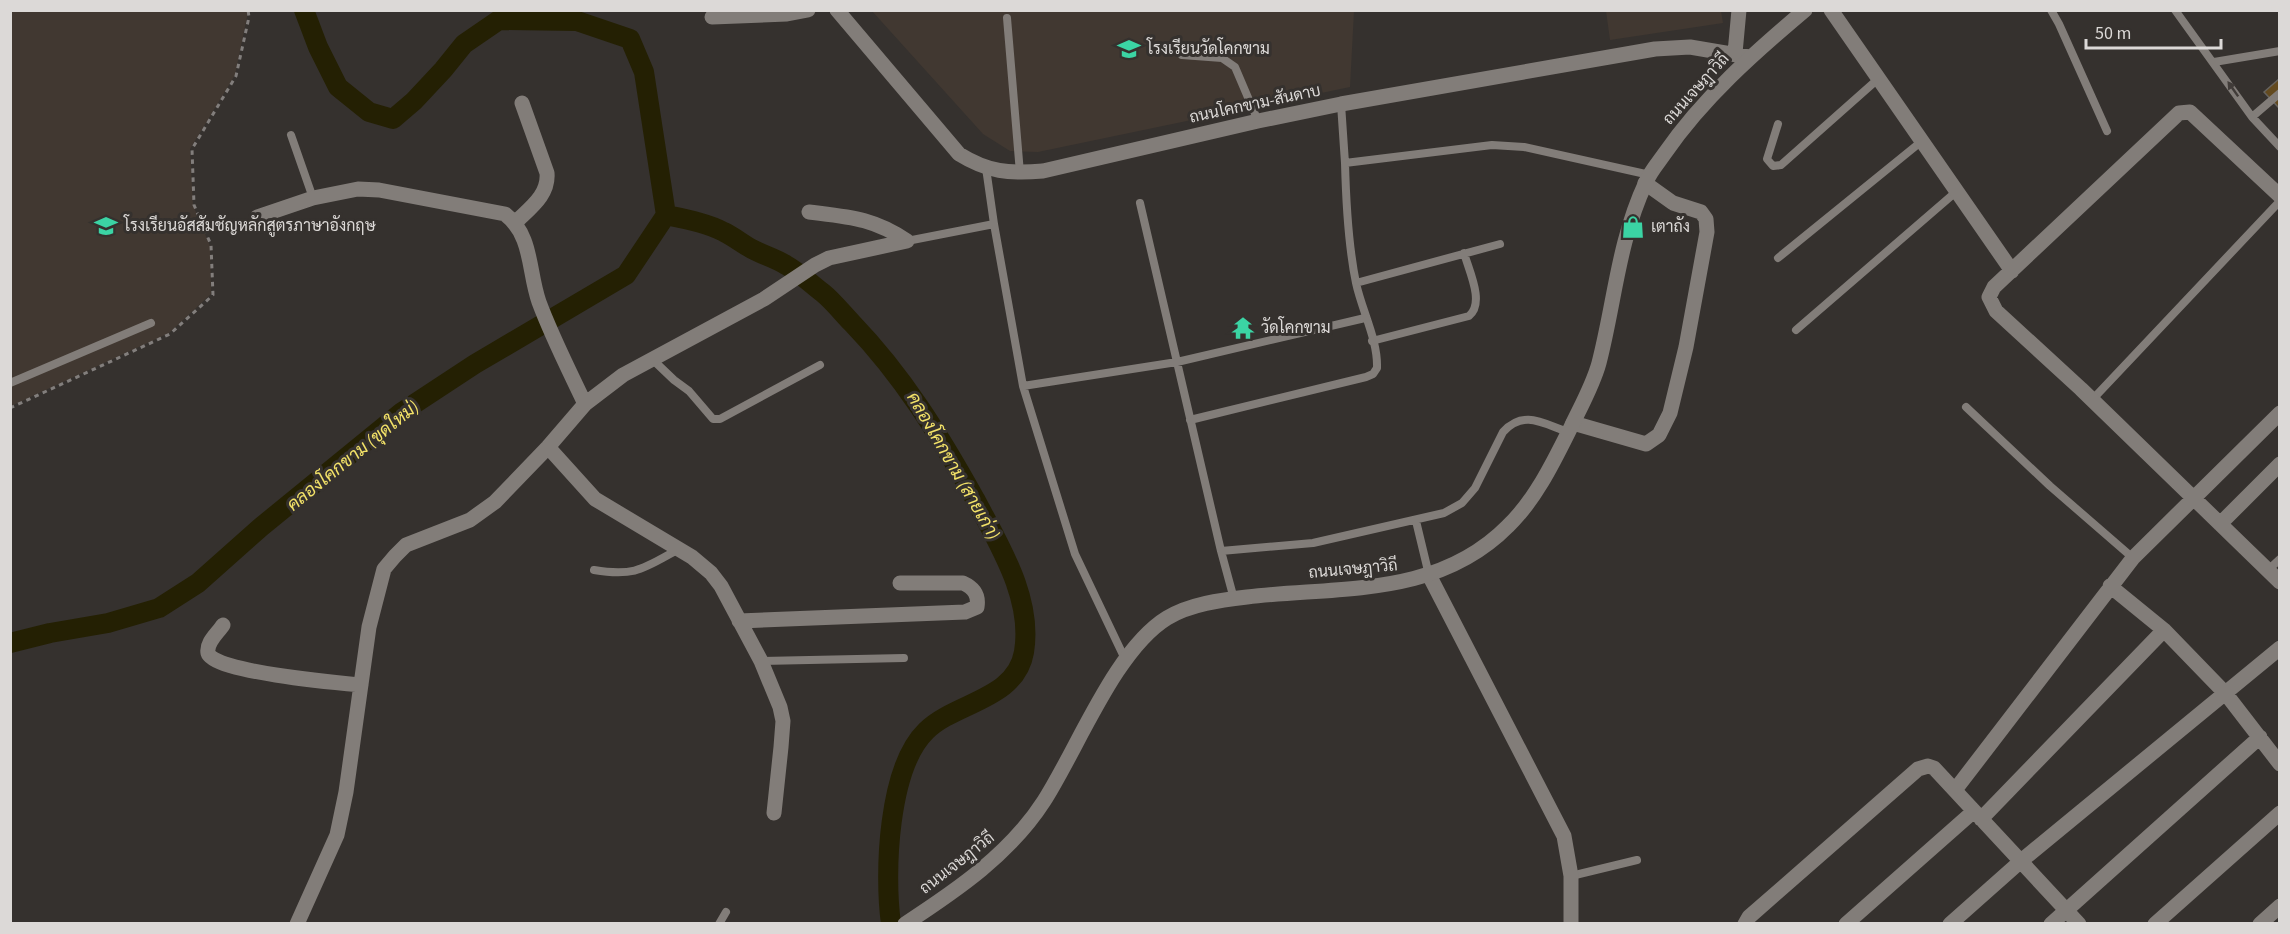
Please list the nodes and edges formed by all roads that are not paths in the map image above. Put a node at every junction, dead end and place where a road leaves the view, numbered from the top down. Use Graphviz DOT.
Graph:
graph roads {
  1 [pos="808,10"];
  2 [pos="837,10"];
  3 [pos="1738,10"];
  4 [pos="1805,10"];
  5 [pos="1831,10"];
  6 [pos="2051,10"];
  7 [pos="2175,10"];
  8 [pos="712,17"];
  9 [pos="1007,18"];
  10 [pos="2276,52"];
  11 [pos="1182,55"];
  12 [pos="1742,55"];
  13 [pos="2280,61"];
  14 [pos="2214,62"];
  15 [pos="1878,79"];
  16 [pos="2280,93"];
  17 [pos="522,103"];
  18 [pos="1341,104"];
  19 [pos="2252,117"];
  20 [pos="1258,121"];
  21 [pos="1778,124"];
  22 [pos="2107,131"];
  23 [pos="291,135"];
  24 [pos="1922,141"];
  25 [pos="2280,147"];
  26 [pos="1345,163"];
  27 [pos="986,168"];
  28 [pos="1020,173"];
  29 [pos="1647,179"];
  30 [pos="1957,191"];
  31 [pos="2280,195"];
  32 [pos="313,198"];
  33 [pos="2280,201"];
  34 [pos="1140,203"];
  35 [pos="809,212"];
  36 [pos="257,218"];
  37 [pos="516,222"];
  38 [pos="994,224"];
  39 [pos="907,241"];
  40 [pos="1500,244"];
  41 [pos="1464,254"];
  42 [pos="1778,258"];
  43 [pos="2012,271"];
  44 [pos="1356,283"];
  45 [pos="1365,318"];
  46 [pos="152,323"];
  47 [pos="1796,330"];
  48 [pos="1372,341"];
  49 [pos="652,359"];
  50 [pos="1177,362"];
  51 [pos="820,365"];
  52 [pos="10,383"];
  53 [pos="1023,386"];
  54 [pos="2091,401"];
  55 [pos="585,404"];
  56 [pos="1966,407"];
  57 [pos="2280,413"];
  58 [pos="1190,420"];
  59 [pos="1570,428"];
  60 [pos="548,447"];
  61 [pos="2280,464"];
  62 [pos="2193,498"];
  63 [pos="1416,521"];
  64 [pos="2220,524"];
  65 [pos="679,549"];
  66 [pos="1221,551"];
  67 [pos="2133,558"];
  68 [pos="2280,559"];
  69 [pos="594,570"];
  70 [pos="2268,571"];
  71 [pos="1429,575"];
  72 [pos="2280,582"];
  73 [pos="900,583"];
  74 [pos="2110,586"];
  75 [pos="1234,599"];
  76 [pos="739,621"];
  77 [pos="223,625"];
  78 [pos="2164,630"];
  79 [pos="2280,648"];
  80 [pos="904,658"];
  81 [pos="1125,659"];
  82 [pos="761,661"];
  83 [pos="361,685"];
  84 [pos="2226,694"];
  85 [pos="2260,737"];
  86 [pos="2280,764"];
  87 [pos="1955,790"];
  88 [pos="774,813"];
  89 [pos="2280,813"];
  90 [pos="1977,815"];
  91 [pos="1637,860"];
  92 [pos="2021,861"];
  93 [pos="1571,876"];
  94 [pos="2280,906"];
  95 [pos="2066,910"];
  96 [pos="726,912"];
  97 [pos="297,924"];
  98 [pos="719,924"];
  99 [pos="905,924"];
  100 [pos="1571,924"];
  101 [pos="1745,924"];
  102 [pos="1846,924"];
  103 [pos="1950,924"];
  104 [pos="2051,924"];
  105 [pos="2079,924"];
  106 [pos="2155,924"];
  107 [pos="2260,924"];
  1 -- 8 [label="street"];
  2 -- 27 [label="street, ถนนโคกขาม-สันดาบ"];
  3 -- 12 [label="street"];
  4 -- 12 [label="street, ถนนเจษฎาวิถี"];
  5 -- 15 [label="street"];
  6 -- 22 [label="lane"];
  7 -- 14 [label="lane"];
  9 -- 28 [label="lane"];
  10 -- 13 [label="lane"];
  10 -- 14 [label="lane"];
  11 -- 20 [label="lane"];
  12 -- 18 [label="street, ถนนโคกขาม-สันดาบ"];
  12 -- 29 [label="street, ถนนเจษฎาวิถี"];
  19 -- 14 [label="lane, one-way"];
  15 -- 21 [label="lane"];
  15 -- 24 [label="street"];
  16 -- 19 [label="lane"];
  17 -- 37 [label="street"];
  18 -- 20 [label="street, ถนนโคกขาม-สันดาบ"];
  18 -- 26 [label="lane"];
  19 -- 25 [label="lane"];
  20 -- 28 [label="street, ถนนโคกขาม-สันดาบ"];
  23 -- 32 [label="lane"];
  24 -- 30 [label="street"];
  24 -- 42 [label="lane"];
  26 -- 29 [label="lane"];
  26 -- 44 [label="lane"];
  27 -- 28 [label="street, ถนนโคกขาม-สันดาบ"];
  27 -- 38 [label="lane"];
  29 -- 59 [label="street, ถนนเจษฎาวิถี"];
  29 -- 59 [label="street"];
  30 -- 43 [label="street"];
  30 -- 47 [label="lane"];
  31 -- 43 [label="street"];
  32 -- 36 [label="street"];
  32 -- 37 [label="street"];
  33 -- 54 [label="lane"];
  34 -- 50 [label="lane"];
  35 -- 39 [label="street"];
  37 -- 55 [label="street"];
  38 -- 39 [label="lane"];
  38 -- 53 [label="lane"];
  39 -- 49 [label="street"];
  40 -- 41 [label="lane"];
  41 -- 44 [label="lane"];
  41 -- 48 [label="lane"];
  43 -- 54 [label="street"];
  44 -- 45 [label="lane"];
  45 -- 48 [label="lane"];
  45 -- 50 [label="lane"];
  46 -- 52 [label="lane"];
  48 -- 58 [label="lane"];
  49 -- 51 [label="lane"];
  49 -- 55 [label="street"];
  50 -- 53 [label="lane"];
  50 -- 58 [label="lane"];
  53 -- 81 [label="lane"];
  54 -- 62 [label="street"];
  55 -- 60 [label="street"];
  56 -- 67 [label="lane"];
  57 -- 62 [label="street"];
  58 -- 66 [label="lane"];
  59 -- 63 [label="lane"];
  59 -- 71 [label="street, ถนนเจษฎาวิถี"];
  60 -- 65 [label="street"];
  60 -- 83 [label="street"];
  61 -- 64 [label="street"];
  62 -- 64 [label="street"];
  62 -- 67 [label="street"];
  63 -- 66 [label="lane"];
  63 -- 71 [label="lane"];
  64 -- 70 [label="street"];
  65 -- 69 [label="lane"];
  65 -- 76 [label="street"];
  66 -- 75 [label="lane"];
  67 -- 74 [label="street"];
  68 -- 70 [label="lane"];
  70 -- 72 [label="street"];
  71 -- 75 [label="street, ถนนเจษฎาวิถี"];
  71 -- 93 [label="street"];
  73 -- 76 [label="street"];
  74 -- 78 [label="street"];
  74 -- 87 [label="street"];
  75 -- 81 [label="street, ถนนเจษฎาวิถี"];
  76 -- 82 [label="street"];
  77 -- 83 [label="street"];
  78 -- 84 [label="street"];
  78 -- 90 [label="street"];
  79 -- 84 [label="street"];
  80 -- 82 [label="lane"];
  81 -- 99 [label="street, ถนนเจษฎาวิถี"];
  82 -- 88 [label="street"];
  83 -- 97 [label="street"];
  84 -- 85 [label="street"];
  84 -- 92 [label="street"];
  85 -- 86 [label="street"];
  85 -- 95 [label="street"];
  87 -- 90 [label="street"];
  87 -- 101 [label="street"];
  89 -- 106 [label="street"];
  90 -- 92 [label="street"];
  90 -- 102 [label="street"];
  91 -- 93 [label="lane"];
  92 -- 95 [label="street"];
  92 -- 103 [label="street"];
  93 -- 100 [label="street"];
  94 -- 107 [label="street"];
  95 -- 104 [label="street"];
  95 -- 105 [label="street"];
  96 -- 98 [label="lane"];
}
